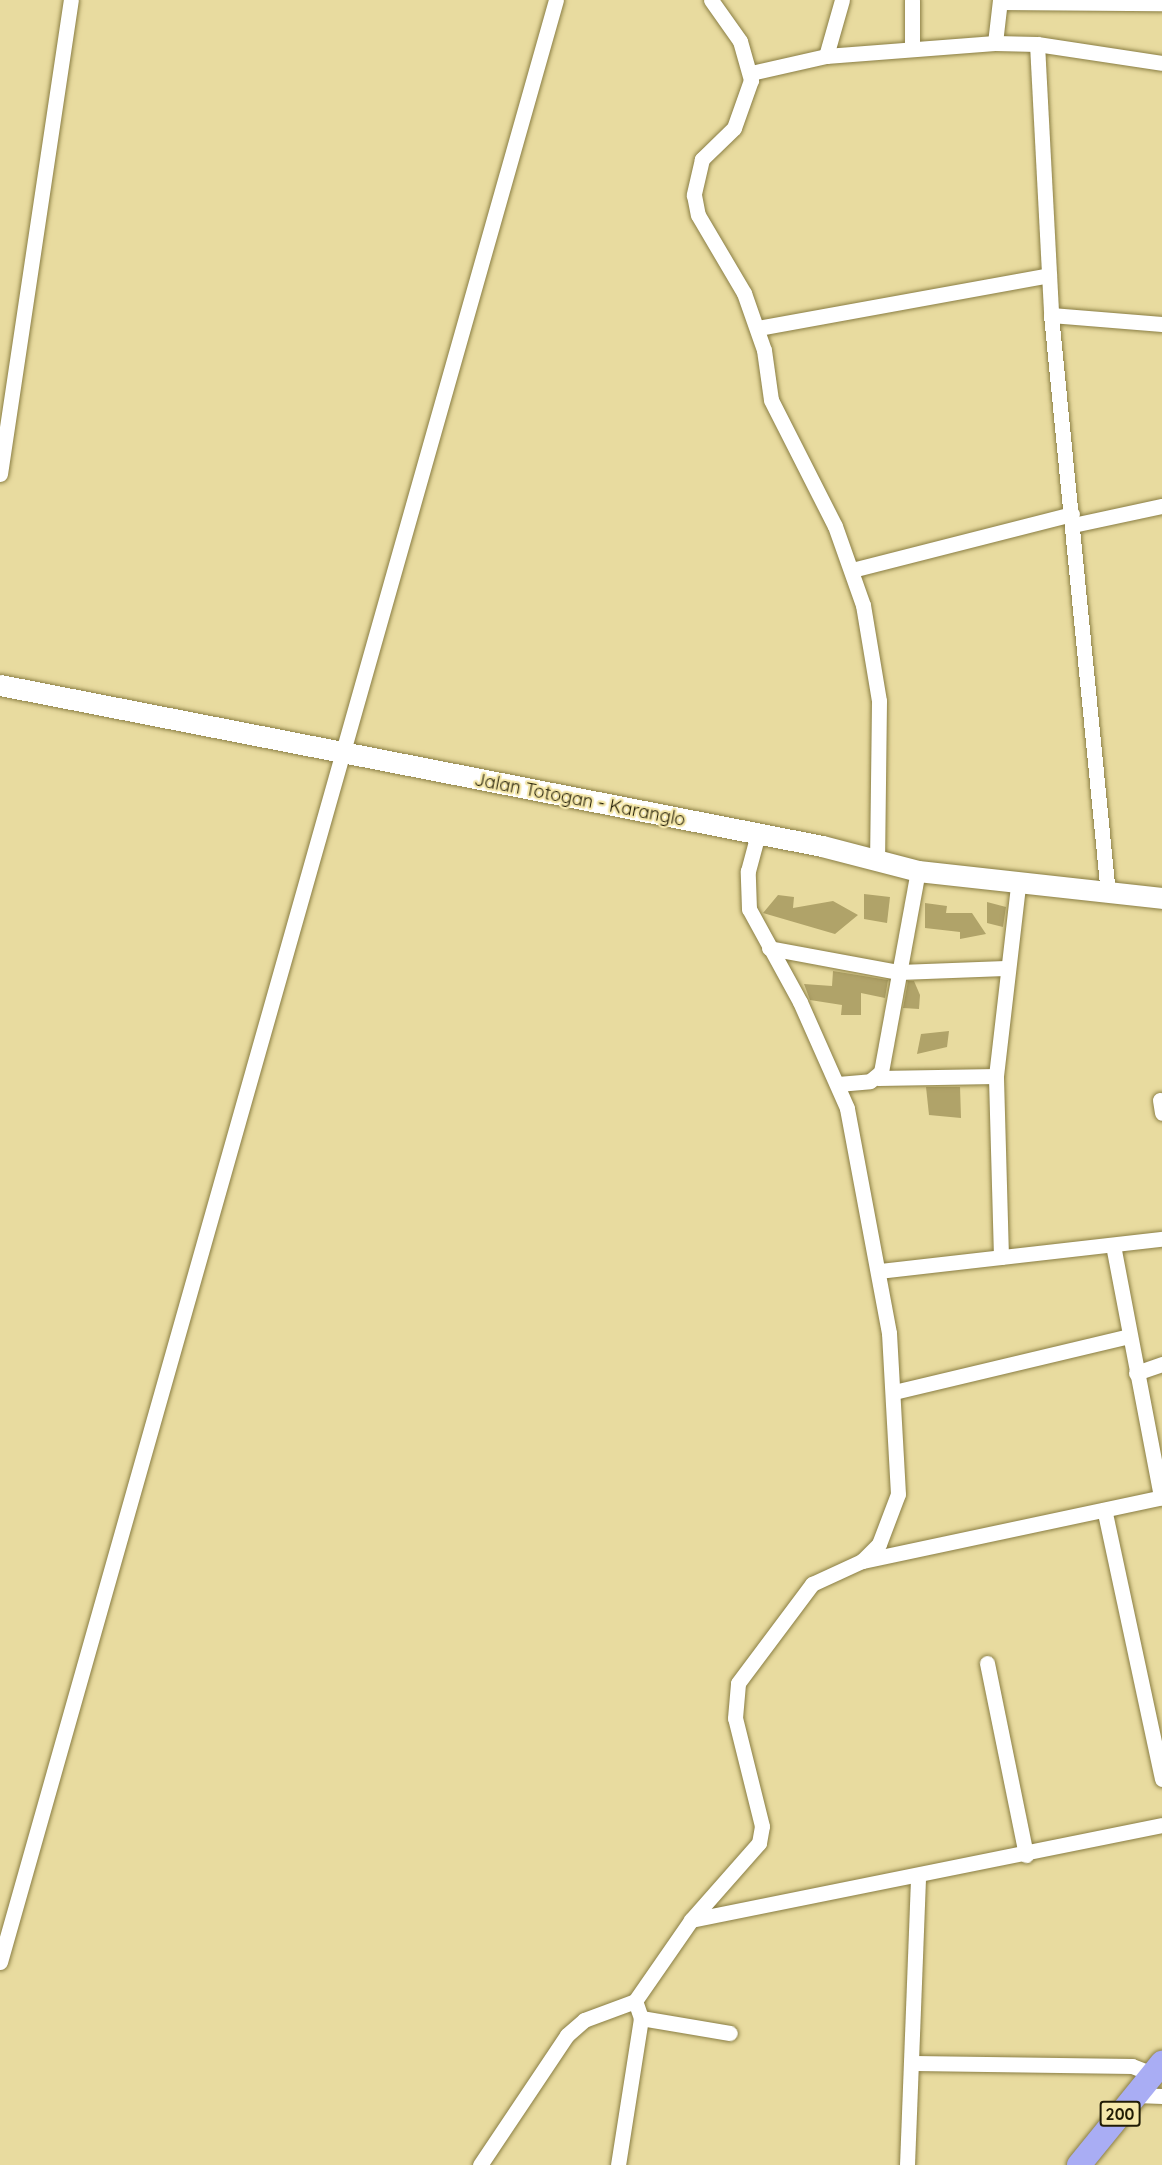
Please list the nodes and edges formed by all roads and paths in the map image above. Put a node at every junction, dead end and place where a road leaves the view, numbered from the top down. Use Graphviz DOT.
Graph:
graph roads {
  1 [pos="71,0"];
  2 [pos="556,0"];
  3 [pos="711,0"];
  4 [pos="842,0"];
  5 [pos="912,0"];
  6 [pos="1000,1"];
  7 [pos="1162,3"];
  8 [pos="995,44"];
  9 [pos="1037,44"];
  10 [pos="912,47"];
  11 [pos="826,56"];
  12 [pos="1162,63"];
  13 [pos="751,73"];
  14 [pos="1049,275"];
  15 [pos="1051,315"];
  16 [pos="1162,324"];
  17 [pos="758,328"];
  18 [pos="0,474"];
  19 [pos="1162,506"];
  20 [pos="1073,520"];
  21 [pos="852,570"];
  22 [pos="0,685"];
  23 [pos="347,752"];
  24 [pos="758,834"];
  25 [pos="877,861"];
  26 [pos="918,871"];
  27 [pos="1018,885"];
  28 [pos="1108,894"];
  29 [pos="1162,898"];
  30 [pos="769,948"];
  31 [pos="1005,968"];
  32 [pos="899,972"];
  33 [pos="996,1076"];
  34 [pos="878,1078"];
  35 [pos="838,1084"];
  36 [pos="1162,1239"];
  37 [pos="1113,1245"];
  38 [pos="1001,1257"];
  39 [pos="879,1272"];
  40 [pos="1129,1336"];
  41 [pos="1162,1364"];
  42 [pos="1137,1373"];
  43 [pos="894,1392"];
  44 [pos="1162,1497"];
  45 [pos="1106,1513"];
  46 [pos="862,1562"];
  47 [pos="987,1664"];
  48 [pos="1162,1779"];
  49 [pos="1162,1825"];
  50 [pos="1026,1855"];
  51 [pos="918,1876"];
  52 [pos="691,1920"];
  53 [pos="0,1962"];
  54 [pos="635,2001"];
  55 [pos="641,2018"];
  56 [pos="730,2033"];
  57 [pos="914,2063"];
  58 [pos="1157,2068"];
  59 [pos="1136,2095"];
  60 [pos="1162,2096"];
  61 [pos="480,2165"];
  62 [pos="618,2165"];
  63 [pos="907,2165"];
  64 [pos="1079,2165"];
  1 -- 18 [label="street"];
  2 -- 23 [label="street"];
  3 -- 13 [label="street"];
  4 -- 11 [label="street"];
  5 -- 10 [label="street"];
  6 -- 7 [label="street"];
  6 -- 8 [label="street"];
  8 -- 9 [label="street"];
  8 -- 10 [label="street"];
  9 -- 12 [label="street"];
  9 -- 14 [label="street"];
  10 -- 11 [label="street"];
  11 -- 13 [label="street"];
  13 -- 17 [label="street"];
  14 -- 15 [label="street"];
  14 -- 17 [label="street"];
  15 -- 16 [label="street"];
  15 -- 20 [label="street"];
  17 -- 21 [label="street"];
  19 -- 20 [label="street"];
  20 -- 21 [label="street"];
  20 -- 28 [label="street"];
  21 -- 25 [label="street"];
  22 -- 23 [label="main road, Jalan Totogan - Karanglo"];
  23 -- 24 [label="main road, Jalan Totogan - Karanglo"];
  23 -- 53 [label="street"];
  24 -- 25 [label="main road, Jalan Totogan - Karanglo"];
  24 -- 30 [label="street"];
  25 -- 26 [label="main road, Jalan Totogan - Karanglo"];
  26 -- 27 [label="main road, Jalan Totogan - Karanglo"];
  26 -- 32 [label="street"];
  27 -- 28 [label="main road, Jalan Totogan - Karanglo"];
  27 -- 31 [label="street"];
  28 -- 29 [label="main road, Jalan Totogan - Karanglo"];
  30 -- 32 [label="street"];
  30 -- 35 [label="street"];
  31 -- 32 [label="street"];
  31 -- 33 [label="street"];
  32 -- 34 [label="street"];
  33 -- 34 [label="street"];
  33 -- 38 [label="street"];
  34 -- 35 [label="street"];
  35 -- 39 [label="street"];
  36 -- 37 [label="street"];
  37 -- 38 [label="street"];
  37 -- 40 [label="street"];
  38 -- 39 [label="street"];
  39 -- 43 [label="street"];
  40 -- 42 [label="street"];
  40 -- 43 [label="street"];
  41 -- 42 [label="street"];
  42 -- 44 [label="street"];
  43 -- 46 [label="street"];
  44 -- 45 [label="street"];
  45 -- 46 [label="street"];
  45 -- 48 [label="street"];
  46 -- 52 [label="street"];
  47 -- 50 [label="street"];
  49 -- 50 [label="street"];
  50 -- 51 [label="street"];
  51 -- 52 [label="street"];
  51 -- 57 [label="street"];
  52 -- 54 [label="street"];
  54 -- 55 [label="street"];
  54 -- 61 [label="street"];
  55 -- 56 [label="street"];
  55 -- 62 [label="street"];
  57 -- 58 [label="street"];
  57 -- 63 [label="street"];
  58 -- 59 [label="main road, 200"];
  59 -- 60 [label="street"];
  59 -- 64 [label="main road, 200"];
}
